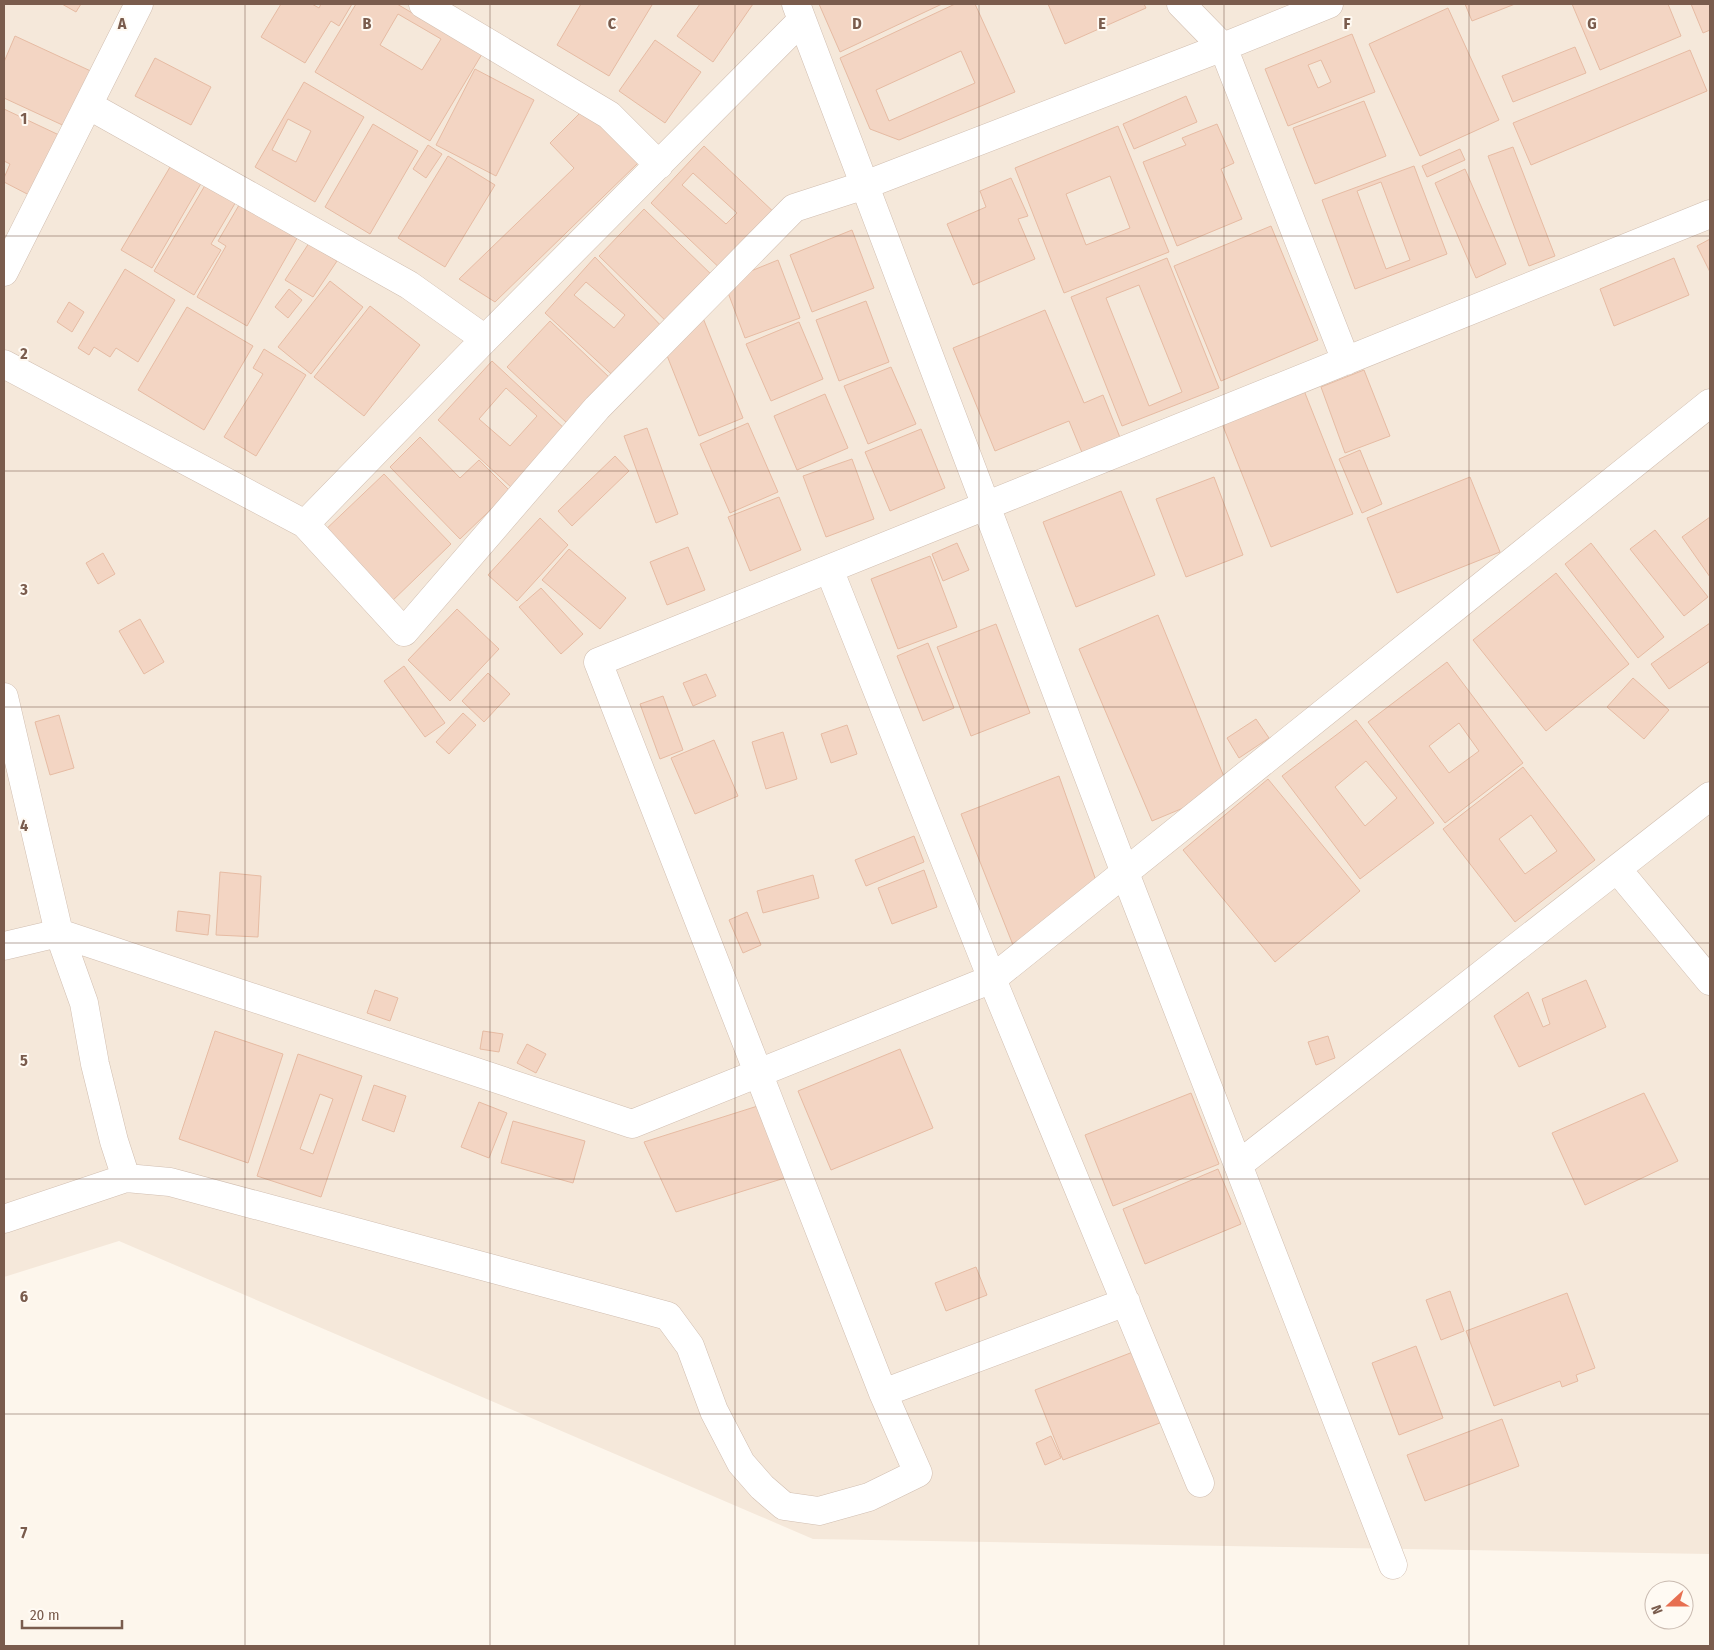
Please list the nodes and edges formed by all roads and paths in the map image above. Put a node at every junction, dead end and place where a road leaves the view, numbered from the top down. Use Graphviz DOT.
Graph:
graph roads {
  1 [pos="139,4"];
  2 [pos="423,4"];
  3 [pos="1181,4"];
  4 [pos="1329,4"];
  5 [pos="799,12"];
  6 [pos="1223,47"];
  7 [pos="88,105"];
  8 [pos="659,165"];
  9 [pos="864,185"];
  10 [pos="1710,214"];
  11 [pos="4,272"];
  12 [pos="485,339"];
  13 [pos="1346,361"];
  14 [pos="4,364"];
  15 [pos="1710,403"];
  16 [pos="986,506"];
  17 [pos="305,524"];
  18 [pos="829,569"];
  19 [pos="4,697"];
  20 [pos="1710,796"];
  21 [pos="1617,869"];
  22 [pos="1125,872"];
  23 [pos="59,933"];
  24 [pos="4,946"];
  25 [pos="992,979"];
  26 [pos="1710,981"];
  27 [pos="758,1073"];
  28 [pos="1238,1165"];
  29 [pos="126,1178"];
  30 [pos="4,1219"];
  31 [pos="1126,1302"];
  32 [pos="883,1393"];
  33 [pos="1200,1483"];
  34 [pos="1393,1565"];
  1 -- 7 [label="street"];
  2 -- 8 [label="street"];
  3 -- 6 [label="street"];
  4 -- 6 [label="street"];
  5 -- 8 [label="street"];
  5 -- 9 [label="street"];
  6 -- 9 [label="street"];
  6 -- 13 [label="street"];
  7 -- 11 [label="street"];
  7 -- 12 [label="street"];
  8 -- 12 [label="street"];
  9 -- 16 [label="street"];
  9 -- 17 [label="street"];
  10 -- 13 [label="street"];
  12 -- 17 [label="street"];
  13 -- 16 [label="street"];
  14 -- 17 [label="street"];
  15 -- 22 [label="street"];
  16 -- 18 [label="street"];
  16 -- 22 [label="street"];
  18 -- 25 [label="street"];
  18 -- 27 [label="street"];
  19 -- 23 [label="street"];
  20 -- 21 [label="street"];
  21 -- 26 [label="street"];
  21 -- 28 [label="street"];
  22 -- 25 [label="street"];
  22 -- 28 [label="street"];
  23 -- 24 [label="street"];
  23 -- 27 [label="street"];
  23 -- 29 [label="street"];
  25 -- 27 [label="street"];
  25 -- 31 [label="street"];
  27 -- 32 [label="street"];
  28 -- 34 [label="street"];
  29 -- 30 [label="street"];
  29 -- 32 [label="street"];
  31 -- 32 [label="street"];
  31 -- 33 [label="street"];
}
